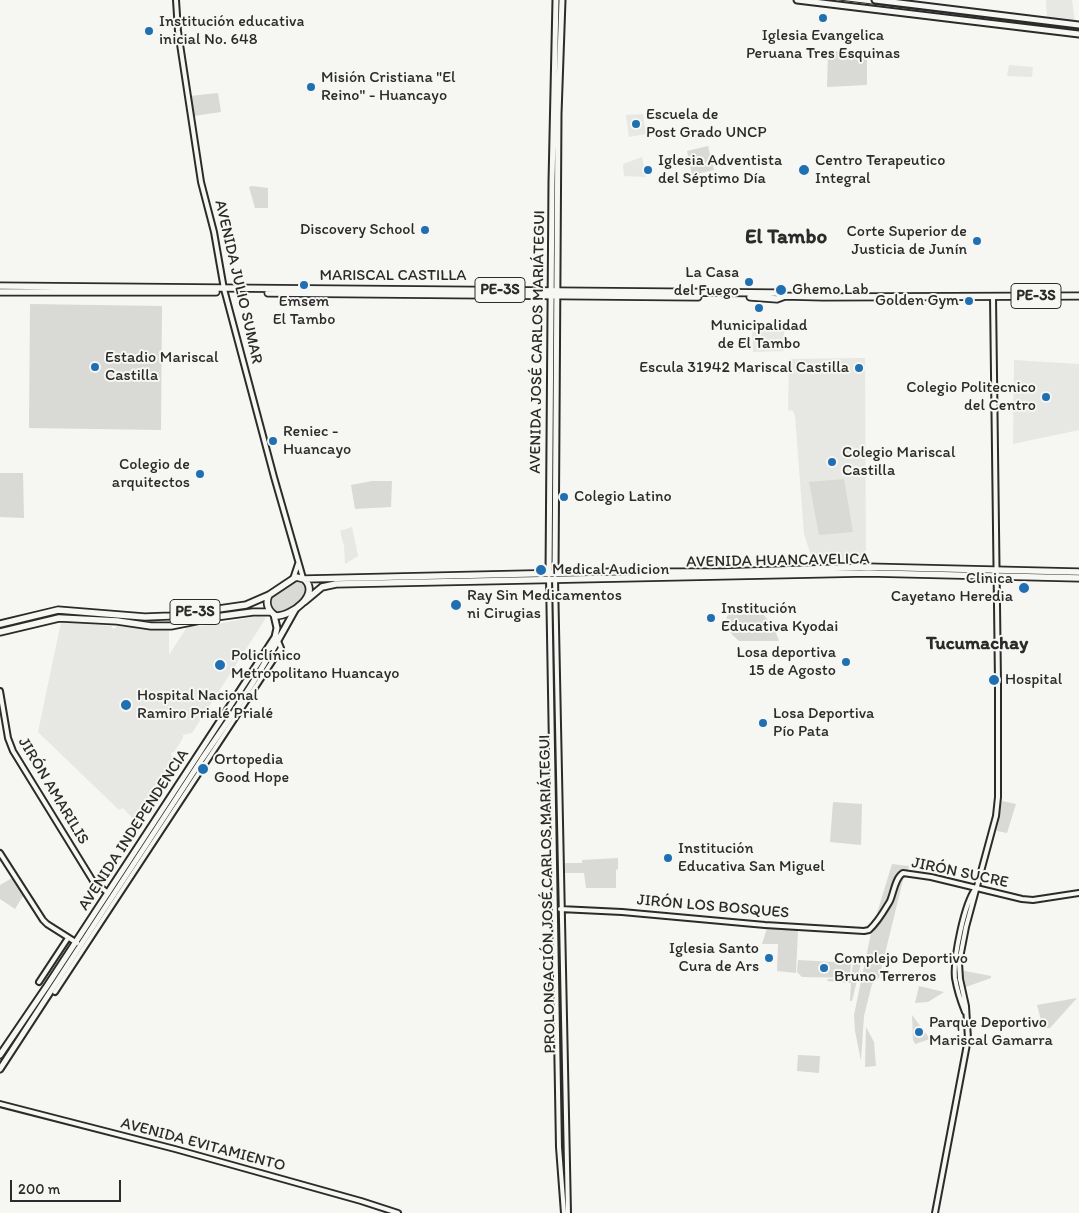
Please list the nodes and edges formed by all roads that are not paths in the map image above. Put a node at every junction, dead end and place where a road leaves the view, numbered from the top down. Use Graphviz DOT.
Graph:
graph roads {
  1 [pos="176,0"];
  2 [pos="556,0"];
  3 [pos="562,0"];
  4 [pos="797,0"];
  5 [pos="875,0"];
  6 [pos="1079,25"];
  7 [pos="1079,34"];
  8 [pos="556,111"];
  9 [pos="0,286"];
  10 [pos="225,290"];
  11 [pos="0,292"];
  12 [pos="554,293"];
  13 [pos="1079,296"];
  14 [pos="994,297"];
  15 [pos="298,564"];
  16 [pos="1079,572"];
  17 [pos="996,573"];
  18 [pos="552,577"];
  19 [pos="1079,578"];
  20 [pos="293,579"];
  21 [pos="304,579"];
  22 [pos="269,595"];
  23 [pos="304,602"];
  24 [pos="211,610"];
  25 [pos="295,610"];
  26 [pos="89,612"];
  27 [pos="272,613"];
  28 [pos="212,618"];
  29 [pos="88,620"];
  30 [pos="0,624"];
  31 [pos="0,632"];
  32 [pos="278,641"];
  33 [pos="0,691"];
  34 [pos="0,853"];
  35 [pos="976,888"];
  36 [pos="108,892"];
  37 [pos="1079,893"];
  38 [pos="555,909"];
  39 [pos="561,909"];
  40 [pos="869,930"];
  41 [pos="68,938"];
  42 [pos="78,944"];
  43 [pos="39,982"];
  44 [pos="55,992"];
  45 [pos="0,1055"];
  46 [pos="0,1069"];
  47 [pos="0,1104"];
  48 [pos="398,1213"];
  49 [pos="564,1213"];
  50 [pos="568,1213"];
  51 [pos="935,1213"];
  1 -- 10 [label="street, AVENIDA JULIO SUMAR"];
  2 -- 8 [label="main road"];
  3 -- 8 [label="main road"];
  4 -- 7 [label="main road"];
  5 -- 6 [label="main road"];
  8 -- 12 [label="main road, AVENIDA JOSÉ CARLOS MARIÁTEGUI"];
  9 -- 10 [label="highway, MARISCAL CASTILLA / PE-3S"];
  10 -- 11 [label="highway, PE-3S"];
  10 -- 12 [label="highway, MARISCAL CASTILLA / PE-3S"];
  10 -- 15 [label="street, AVENIDA JULIO SUMAR"];
  12 -- 14 [label="highway, MARISCAL CASTILLA / PE-3S"];
  12 -- 18 [label="main road, AVENIDA JOSÉ CARLOS MARIÁTEGUI"];
  13 -- 14 [label="highway, MARISCAL CASTILLA / PE-3S"];
  14 -- 17 [label="street"];
  15 -- 20 [label="street"];
  15 -- 21 [label="street, AVENIDA JULIO SUMAR"];
  16 -- 17 [label="highway, AVENIDA HUANCAVELICA / PE-3S"];
  17 -- 18 [label="highway, AVENIDA HUANCAVELICA / PE-3S"];
  17 -- 19 [label="highway, AVENIDA HUANCAVELICA / PE-3S"];
  17 -- 35 [label="street"];
  18 -- 21 [label="highway, AVENIDA HUANCAVELICA / PE-3S"];
  18 -- 23 [label="highway, AVENIDA HUANCAVELICA / PE-3S"];
  18 -- 38 [label="street, PROLONGACIÓN JOSÉ CARLOS MARIÁTEGUI"];
  18 -- 39 [label="street, PROLONGACIÓN JOSÉ CARLOS MARIÁTEGUI"];
  20 -- 21 [label="highway, PE-3S"];
  20 -- 22 [label="highway, PE-3S"];
  21 -- 23 [label="highway"];
  22 -- 24 [label="highway, PE-3S"];
  22 -- 27 [label="highway"];
  23 -- 25 [label="highway, PE-3S"];
  24 -- 26 [label="highway, PE-3S"];
  24 -- 28 [label="highway"];
  25 -- 27 [label="highway, PE-3S"];
  25 -- 32 [label="main road, AVENIDA INDEPENDENCIA"];
  26 -- 29 [label="highway"];
  26 -- 30 [label="highway, PE-3S"];
  27 -- 28 [label="highway, PE-3S"];
  27 -- 36 [label="main road, AVENIDA INDEPENDENCIA"];
  28 -- 29 [label="highway, PE-3S"];
  29 -- 31 [label="highway, PE-3S"];
  32 -- 42 [label="main road, AVENIDA INDEPENDENCIA"];
  32 -- 44 [label="street, AVENIDA INDEPENDENCIA"];
  33 -- 36 [label="street, JIRÓN AMARILIS"];
  34 -- 41 [label="street"];
  35 -- 37 [label="street, JIRÓN SUCRE"];
  35 -- 40 [label="street, JIRÓN SUCRE"];
  35 -- 51 [label="street"];
  36 -- 42 [label="main road, AVENIDA INDEPENDENCIA"];
  38 -- 39 [label="street, JIRÓN LOS BOSQUES"];
  38 -- 49 [label="street, PROLONGACIÓN JOSÉ CARLOS MARIÁTEGUI"];
  39 -- 40 [label="street, JIRÓN LOS BOSQUES"];
  39 -- 50 [label="street, PROLONGACIÓN JOSÉ CARLOS MARIÁTEGUI"];
  41 -- 42 [label="street"];
  41 -- 43 [label="street"];
  42 -- 45 [label="main road, AVENIDA INDEPENDENCIA"];
  42 -- 46 [label="main road, AVENIDA INDEPENDENCIA"];
  47 -- 48 [label="street, AVENIDA EVITAMIENTO"];
}
